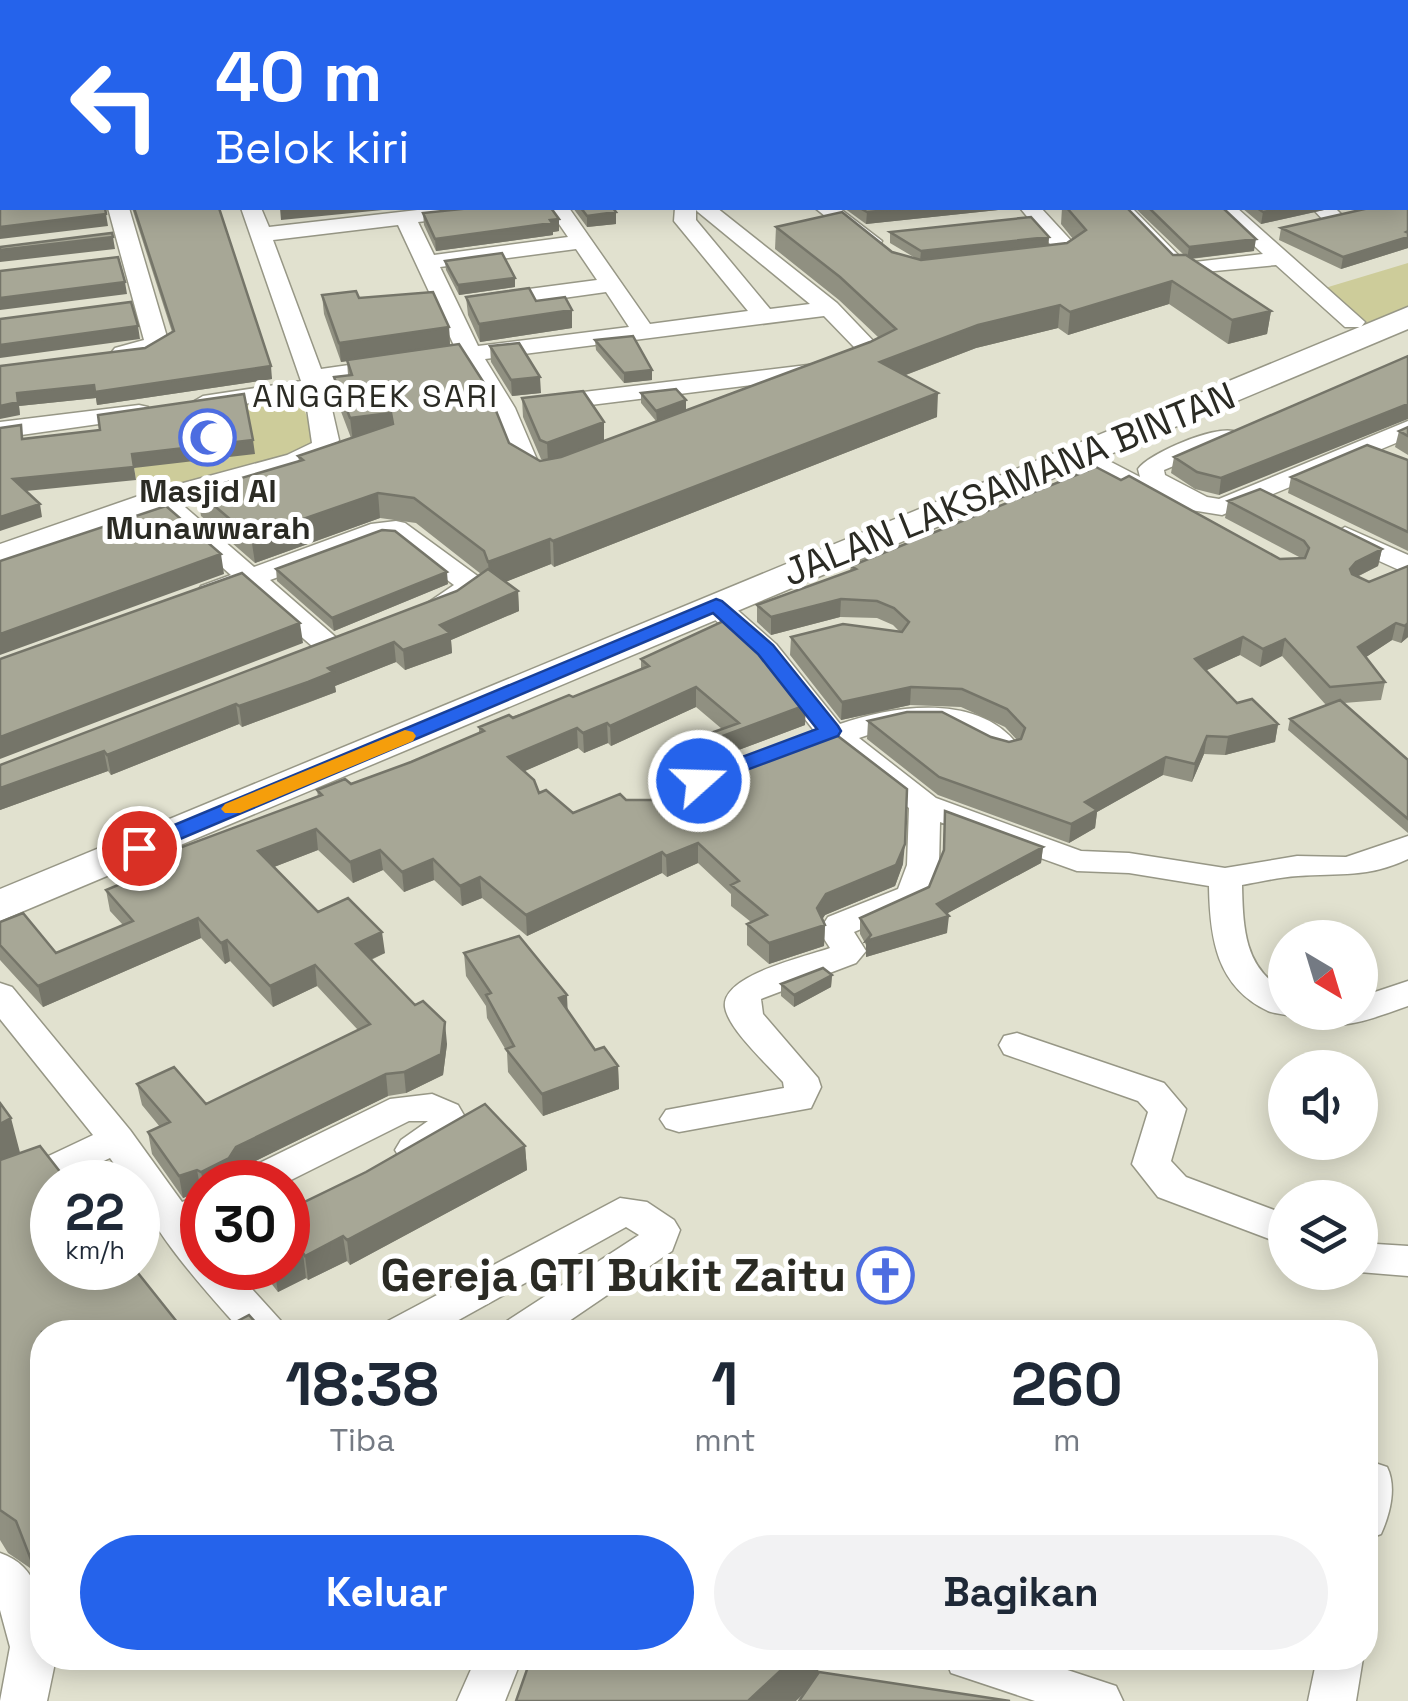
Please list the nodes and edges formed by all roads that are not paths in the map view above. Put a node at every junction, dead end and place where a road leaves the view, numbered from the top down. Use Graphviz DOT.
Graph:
graph roads {
  1 [pos="118,210"];
  2 [pos="251,210"];
  3 [pos="466,210"];
  4 [pos="559,210"];
  5 [pos="686,210"];
  6 [pos="707,210"];
  7 [pos="830,210"];
  8 [pos="1123,210"];
  9 [pos="1228,210"];
  10 [pos="1360,210"];
  11 [pos="1036,214"];
  12 [pos="1323,215"];
  13 [pos="405,217"];
  14 [pos="260,235"];
  15 [pos="582,242"];
  16 [pos="889,257"];
  17 [pos="1281,258"];
  18 [pos="1022,261"];
  19 [pos="427,262"];
  20 [pos="612,285"];
  21 [pos="1408,297"];
  22 [pos="450,307"];
  23 [pos="829,308"];
  24 [pos="763,316"];
  25 [pos="1408,316"];
  26 [pos="1353,322"];
  27 [pos="642,330"];
  28 [pos="461,356"];
  29 [pos="91,358"];
  30 [pos="417,362"];
  31 [pos="816,371"];
  32 [pos="313,382"];
  33 [pos="503,408"];
  34 [pos="712,411"];
  35 [pos="1255,423"];
  36 [pos="1408,429"];
  37 [pos="0,430"];
  38 [pos="1366,448"];
  39 [pos="1077,454"];
  40 [pos="1394,461"];
  41 [pos="574,464"];
  42 [pos="1259,493"];
  43 [pos="159,498"];
  44 [pos="1292,509"];
  45 [pos="912,512"];
  46 [pos="1325,526"];
  47 [pos="1221,530"];
  48 [pos="0,553"];
  49 [pos="1408,567"];
  50 [pos="250,578"];
  51 [pos="1378,581"];
  52 [pos="178,604"];
  53 [pos="716,605"];
  54 [pos="413,614"];
  55 [pos="363,633"];
  56 [pos="329,646"];
  57 [pos="292,660"];
  58 [pos="825,735"];
  59 [pos="1005,748"];
  60 [pos="925,805"];
  61 [pos="166,824"];
  62 [pos="1408,846"];
  63 [pos="1225,878"];
  64 [pos="0,880"];
  65 [pos="0,906"];
  66 [pos="1408,993"];
  67 [pos="0,995"];
  68 [pos="1268,998"];
  69 [pos="1378,1004"];
  70 [pos="1017,1045"];
  71 [pos="679,1119"];
  72 [pos="118,1138"];
  73 [pos="299,1160"];
  74 [pos="374,1170"];
  75 [pos="0,1195"];
  76 [pos="180,1206"];
  77 [pos="1268,1224"];
  78 [pos="1378,1259"];
  79 [pos="1408,1261"];
  80 [pos="229,1290"];
  81 [pos="256,1320"];
  82 [pos="426,1320"];
  83 [pos="541,1320"];
  84 [pos="0,1572"];
  85 [pos="30,1626"];
  86 [pos="31,1670"];
  87 [pos="494,1670"];
  88 [pos="1005,1670"];
  89 [pos="1338,1670"];
  90 [pos="23,1701"];
  91 [pos="480,1701"];
  92 [pos="1099,1701"];
  93 [pos="1332,1701"];
  1 -- 29 [label="street"];
  2 -- 14 [label="street"];
  3 -- 13 [label="street"];
  4 -- 15 [label="street"];
  5 -- 24 [label="street"];
  6 -- 23 [label="street"];
  7 -- 16 [label="street"];
  8 -- 17 [label="street"];
  9 -- 17 [label="street"];
  10 -- 12 [label="street"];
  11 -- 18 [label="street"];
  13 -- 14 [label="street"];
  13 -- 19 [label="street"];
  14 -- 32 [label="street"];
  15 -- 19 [label="street"];
  15 -- 20 [label="street"];
  17 -- 26 [label="street"];
  19 -- 22 [label="street"];
  20 -- 22 [label="street"];
  20 -- 27 [label="street"];
  21 -- 26 [label="main road, JALAN LAKSAMANA BINTAN"];
  22 -- 28 [label="street"];
  23 -- 24 [label="street"];
  23 -- 31 [label="street"];
  24 -- 27 [label="street"];
  25 -- 39 [label="main road, JALAN LAKSAMANA BINTAN"];
  26 -- 45 [label="main road, JALAN LAKSAMANA BINTAN"];
  27 -- 28 [label="street"];
  28 -- 33 [label="street"];
  30 -- 32 [label="street"];
  31 -- 33 [label="street"];
  31 -- 34 [label="street"];
  32 -- 37 [label="street"];
  32 -- 43 [label="street"];
  33 -- 41 [label="street"];
  35 -- 42 [label="street"];
  36 -- 38 [label="street"];
  38 -- 40 [label="street"];
  38 -- 42 [label="street"];
  39 -- 45 [label="main road, JALAN LAKSAMANA BINTAN"];
  39 -- 47 [label="street"];
  42 -- 44 [label="street"];
  43 -- 48 [label="street"];
  43 -- 50 [label="street"];
  45 -- 53 [label="main road, JALAN LAKSAMANA BINTAN"];
  45 -- 61 [label="main road, JALAN LAKSAMANA BINTAN"];
  46 -- 49 [label="street"];
  49 -- 51 [label="street"];
  50 -- 52 [label="street"];
  50 -- 54 [label="street"];
  50 -- 56 [label="street"];
  53 -- 58 [label="street"];
  53 -- 61 [label="main road, JALAN LAKSAMANA BINTAN"];
  55 -- 56 [label="street"];
  56 -- 57 [label="street"];
  58 -- 59 [label="street"];
  58 -- 60 [label="street"];
  60 -- 63 [label="street"];
  60 -- 71 [label="street"];
  61 -- 64 [label="main road, JALAN LAKSAMANA BINTAN"];
  61 -- 65 [label="main road, JALAN LAKSAMANA BINTAN"];
  62 -- 63 [label="street"];
  63 -- 68 [label="street"];
  66 -- 69 [label="street"];
  67 -- 72 [label="street"];
  70 -- 77 [label="street"];
  72 -- 75 [label="street"];
  72 -- 76 [label="street"];
  73 -- 74 [label="street"];
  78 -- 79 [label="street"];
  80 -- 81 [label="street"];
  82 -- 83 [label="street"];
  84 -- 85 [label="street"];
  86 -- 90 [label="street"];
  87 -- 91 [label="street"];
  88 -- 92 [label="street"];
  89 -- 93 [label="street"];
}
